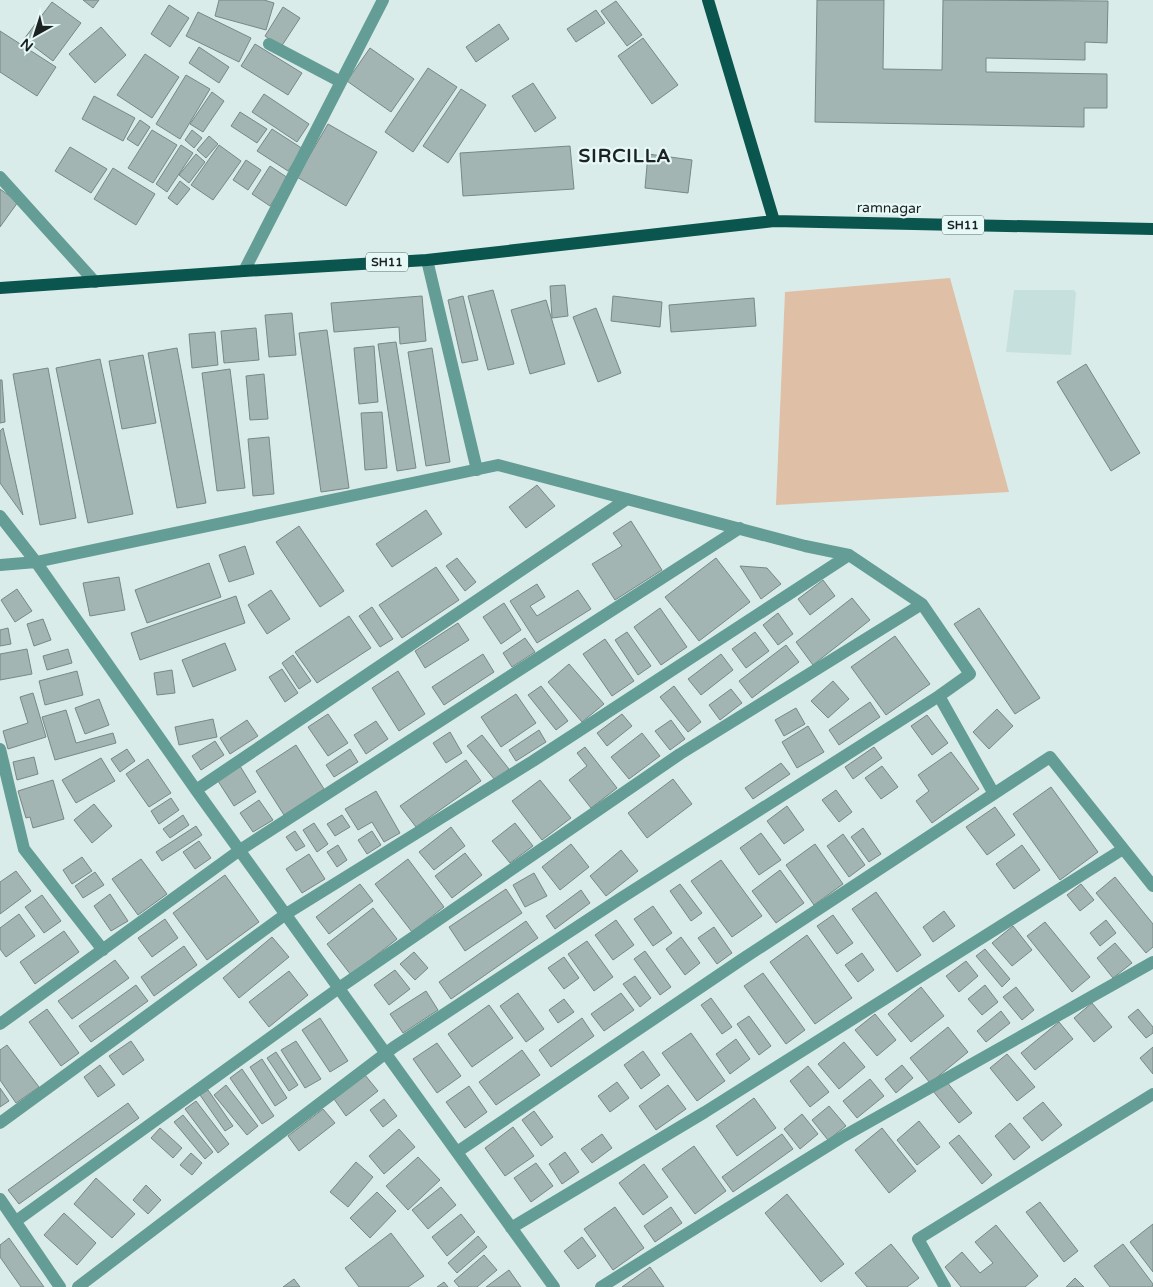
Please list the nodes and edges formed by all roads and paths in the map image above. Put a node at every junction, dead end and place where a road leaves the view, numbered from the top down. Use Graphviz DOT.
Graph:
graph roads {
  1 [pos="383,0"];
  2 [pos="708,0"];
  3 [pos="269,44"];
  4 [pos="341,82"];
  5 [pos="0,177"];
  6 [pos="774,221"];
  7 [pos="1153,228"];
  8 [pos="427,260"];
  9 [pos="244,271"];
  10 [pos="95,282"];
  11 [pos="0,288"];
  12 [pos="477,470"];
  13 [pos="627,499"];
  14 [pos="0,516"];
  15 [pos="740,528"];
  16 [pos="849,555"];
  17 [pos="36,562"];
  18 [pos="0,565"];
  19 [pos="922,604"];
  20 [pos="939,696"];
  21 [pos="0,748"];
  22 [pos="196,790"];
  23 [pos="994,794"];
  24 [pos="1123,849"];
  25 [pos="240,850"];
  26 [pos="1153,886"];
  27 [pos="286,914"];
  28 [pos="102,950"];
  29 [pos="1153,962"];
  30 [pos="339,988"];
  31 [pos="0,1024"];
  32 [pos="386,1053"];
  33 [pos="1153,1094"];
  34 [pos="0,1123"];
  35 [pos="457,1152"];
  36 [pos="0,1199"];
  37 [pos="16,1221"];
  38 [pos="511,1228"];
  39 [pos="60,1287"];
  40 [pos="78,1287"];
  41 [pos="554,1287"];
  42 [pos="601,1287"];
  43 [pos="945,1287"];
  1 -- 4 [label="street"];
  2 -- 6 [label="main road"];
  3 -- 4 [label="street"];
  4 -- 9 [label="street"];
  5 -- 10 [label="street"];
  6 -- 7 [label="main road, ramnagar / SH11"];
  6 -- 8 [label="main road, SH11"];
  8 -- 9 [label="main road, SH11"];
  8 -- 12 [label="street"];
  9 -- 10 [label="main road, SH11"];
  10 -- 11 [label="main road, SH11"];
  12 -- 13 [label="street"];
  12 -- 17 [label="street"];
  13 -- 15 [label="street"];
  13 -- 22 [label="street"];
  14 -- 17 [label="street"];
  15 -- 16 [label="street"];
  15 -- 25 [label="street"];
  16 -- 19 [label="street"];
  16 -- 27 [label="street"];
  17 -- 18 [label="street"];
  17 -- 22 [label="street"];
  19 -- 20 [label="street"];
  19 -- 30 [label="street"];
  20 -- 23 [label="street"];
  20 -- 32 [label="street"];
  21 -- 28 [label="street"];
  22 -- 25 [label="street"];
  23 -- 24 [label="street"];
  23 -- 35 [label="street"];
  24 -- 26 [label="street"];
  24 -- 38 [label="street"];
  25 -- 27 [label="street"];
  25 -- 28 [label="street"];
  27 -- 30 [label="street"];
  27 -- 34 [label="street"];
  28 -- 31 [label="street"];
  29 -- 42 [label="street"];
  30 -- 32 [label="street"];
  30 -- 37 [label="street"];
  32 -- 35 [label="street"];
  32 -- 40 [label="street"];
  33 -- 43 [label="street"];
  35 -- 38 [label="street"];
  36 -- 37 [label="street"];
  37 -- 39 [label="street"];
  38 -- 41 [label="street"];
}
